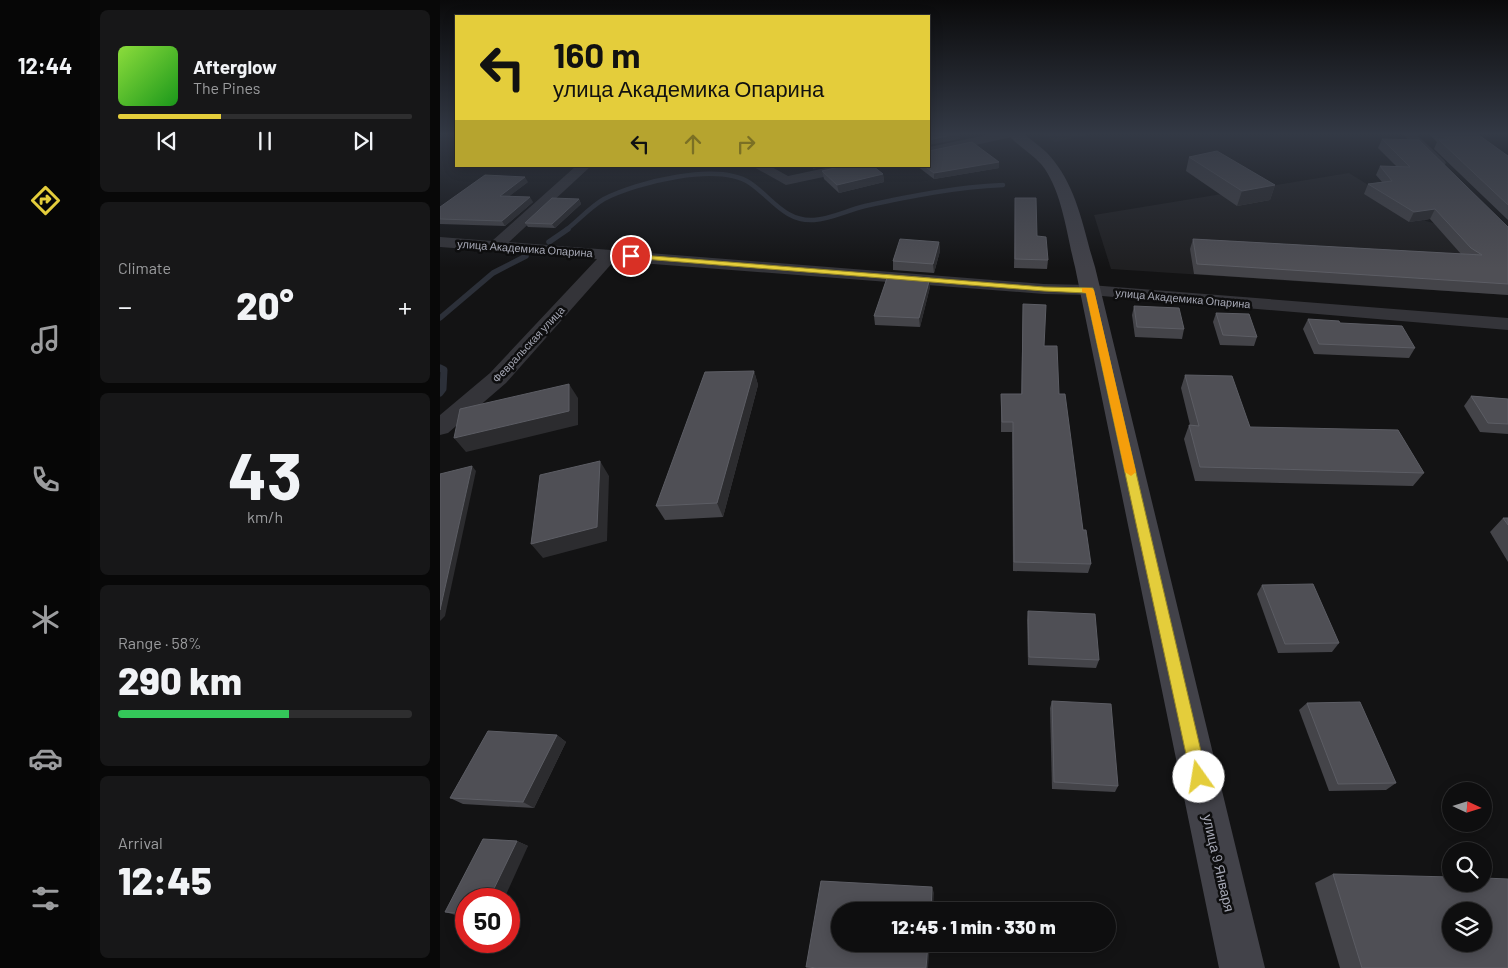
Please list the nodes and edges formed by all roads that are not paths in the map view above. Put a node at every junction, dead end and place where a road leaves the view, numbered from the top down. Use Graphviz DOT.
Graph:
graph roads {
  1 [pos="571,178"];
  2 [pos="781,178"];
  3 [pos="799,178"];
  4 [pos="1058,178"];
  5 [pos="443,244"];
  6 [pos="496,246"];
  7 [pos="611,254"];
  8 [pos="1090,290"];
  9 [pos="1508,324"];
  10 [pos="440,427"];
  11 [pos="1242,968"];
  1 -- 6 [label="street"];
  2 -- 3 [label="street"];
  4 -- 8 [label="main road, улица 9 Января"];
  5 -- 6 [label="street, улица Академика Опарина"];
  6 -- 7 [label="street, улица Академика Опарина"];
  7 -- 8 [label="street, улица Академика Опарина"];
  7 -- 10 [label="street, Февральская улица"];
  8 -- 9 [label="street, улица Академика Опарина"];
  8 -- 11 [label="main road, улица 9 Января"];
}
